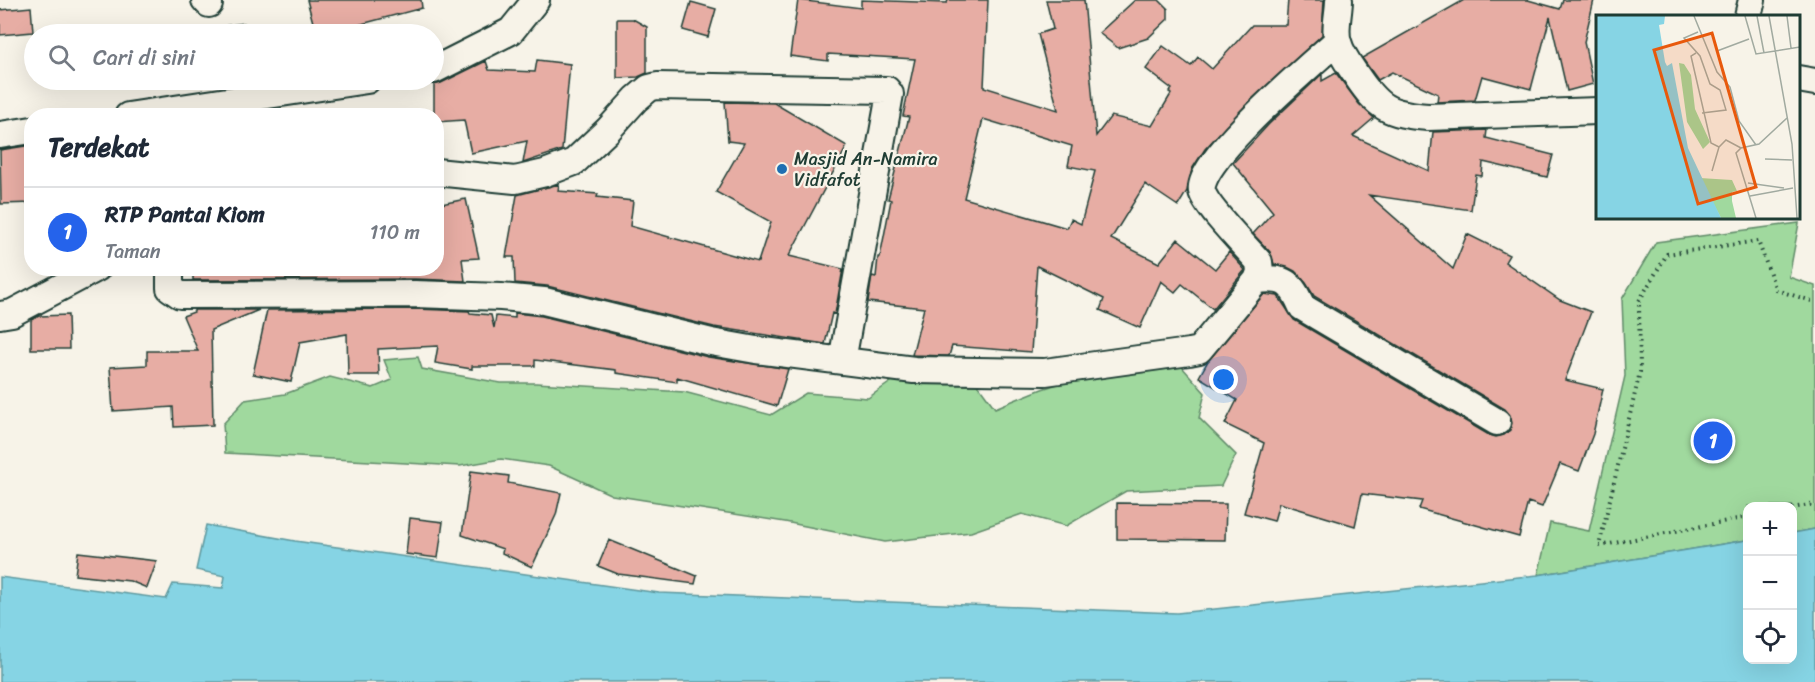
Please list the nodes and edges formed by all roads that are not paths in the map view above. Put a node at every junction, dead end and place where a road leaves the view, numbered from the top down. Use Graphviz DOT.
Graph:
graph roads {
  1 [pos="536,0"];
  2 [pos="1339,0"];
  3 [pos="1752,0"];
  4 [pos="1748,15"];
  5 [pos="1337,40"];
  6 [pos="444,65"];
  7 [pos="1800,79"];
  8 [pos="1815,82"];
  9 [pos="301,90"];
  10 [pos="181,108"];
  11 [pos="1596,111"];
  12 [pos="24,131"];
  13 [pos="0,135"];
  14 [pos="444,173"];
  15 [pos="82,276"];
  16 [pos="170,276"];
  17 [pos="1257,280"];
  18 [pos="0,315"];
  19 [pos="842,361"];
  20 [pos="1497,422"];
  1 -- 6 [label="street"];
  2 -- 5 [label="street"];
  3 -- 4 [label="street"];
  5 -- 11 [label="street"];
  5 -- 17 [label="street"];
  7 -- 8 [label="street"];
  9 -- 10 [label="street"];
  12 -- 13 [label="street"];
  14 -- 19 [label="street"];
  15 -- 18 [label="street"];
  16 -- 19 [label="street"];
  17 -- 19 [label="street"];
  17 -- 20 [label="street"];
}
